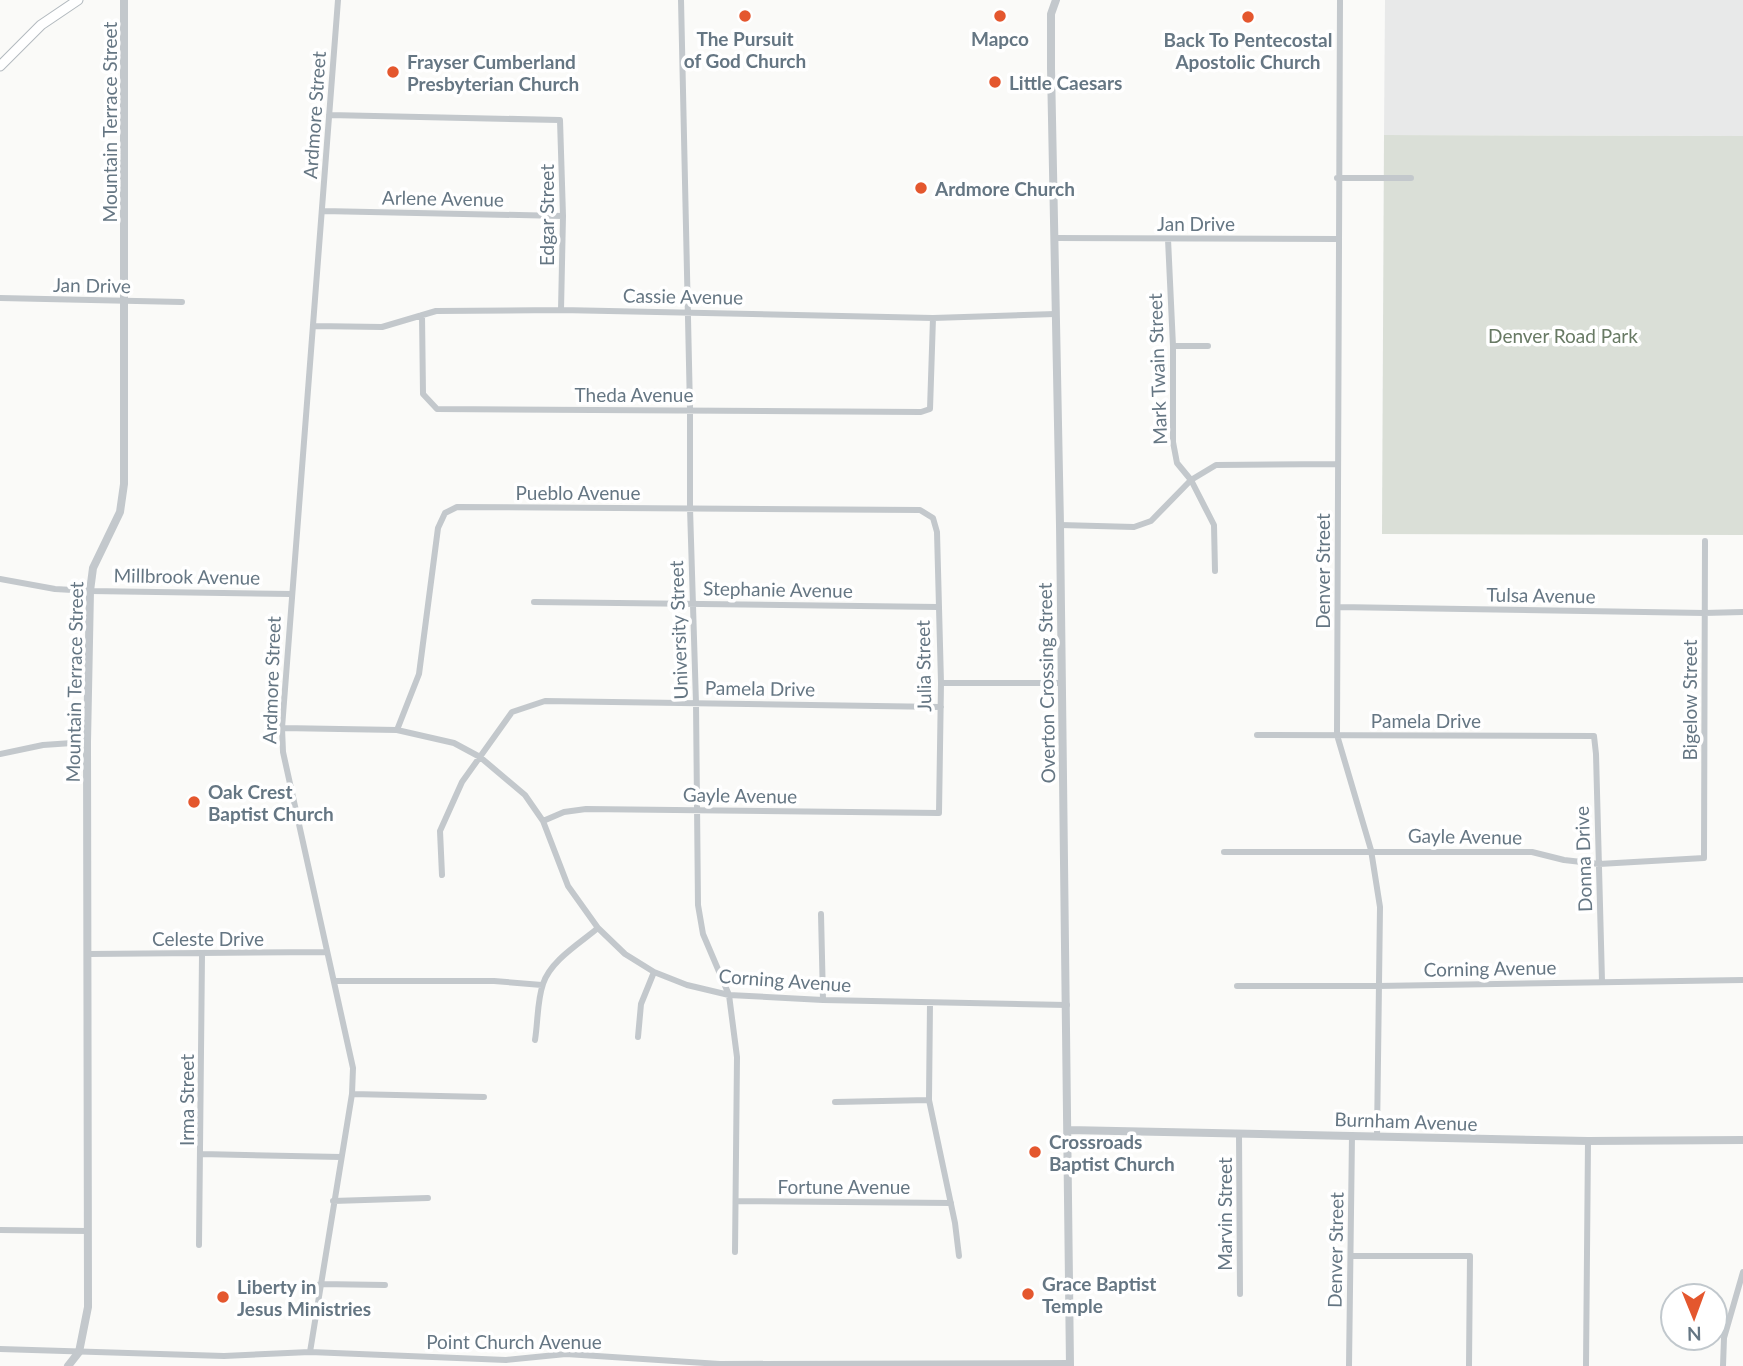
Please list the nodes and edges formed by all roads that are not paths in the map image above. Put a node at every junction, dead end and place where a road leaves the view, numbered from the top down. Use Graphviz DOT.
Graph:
graph roads {
  1 [pos="79,0"];
  2 [pos="124,0"];
  3 [pos="338,0"];
  4 [pos="681,0"];
  5 [pos="1056,0"];
  6 [pos="1340,0"];
  7 [pos="0,66"];
  8 [pos="330,115"];
  9 [pos="1338,178"];
  10 [pos="1411,178"];
  11 [pos="323,211"];
  12 [pos="563,216"];
  13 [pos="1055,238"];
  14 [pos="1168,239"];
  15 [pos="1338,239"];
  16 [pos="0,298"];
  17 [pos="126,301"];
  18 [pos="183,302"];
  19 [pos="561,310"];
  20 [pos="687,312"];
  21 [pos="1055,314"];
  22 [pos="422,315"];
  23 [pos="933,318"];
  24 [pos="313,326"];
  25 [pos="1173,346"];
  26 [pos="1208,346"];
  27 [pos="690,409"];
  28 [pos="1337,464"];
  29 [pos="1191,480"];
  30 [pos="690,508"];
  31 [pos="933,518"];
  32 [pos="1060,525"];
  33 [pos="1704,541"];
  34 [pos="1215,571"];
  35 [pos="0,579"];
  36 [pos="90,591"];
  37 [pos="291,594"];
  38 [pos="534,602"];
  39 [pos="692,603"];
  40 [pos="938,607"];
  41 [pos="1338,607"];
  42 [pos="1743,612"];
  43 [pos="1704,613"];
  44 [pos="941,683"];
  45 [pos="1061,683"];
  46 [pos="696,703"];
  47 [pos="941,707"];
  48 [pos="282,728"];
  49 [pos="397,730"];
  50 [pos="1257,735"];
  51 [pos="1337,735"];
  52 [pos="1594,736"];
  53 [pos="87,742"];
  54 [pos="0,754"];
  55 [pos="480,757"];
  56 [pos="697,811"];
  57 [pos="939,813"];
  58 [pos="543,821"];
  59 [pos="1371,850"];
  60 [pos="1224,852"];
  61 [pos="1704,859"];
  62 [pos="1599,864"];
  63 [pos="442,875"];
  64 [pos="821,914"];
  65 [pos="598,928"];
  66 [pos="327,952"];
  67 [pos="89,954"];
  68 [pos="202,955"];
  69 [pos="654,972"];
  70 [pos="1743,980"];
  71 [pos="335,981"];
  72 [pos="1602,981"];
  73 [pos="542,985"];
  74 [pos="1237,985"];
  75 [pos="1378,986"];
  76 [pos="729,995"];
  77 [pos="823,1000"];
  78 [pos="930,1003"];
  79 [pos="1067,1005"];
  80 [pos="638,1037"];
  81 [pos="535,1040"];
  82 [pos="352,1094"];
  83 [pos="484,1097"];
  84 [pos="929,1100"];
  85 [pos="835,1102"];
  86 [pos="1068,1130"];
  87 [pos="1239,1134"];
  88 [pos="1352,1135"];
  89 [pos="1377,1136"];
  90 [pos="1743,1140"];
  91 [pos="1588,1141"];
  92 [pos="201,1154"];
  93 [pos="341,1157"];
  94 [pos="428,1198"];
  95 [pos="333,1201"];
  96 [pos="736,1201"];
  97 [pos="951,1202"];
  98 [pos="0,1230"];
  99 [pos="88,1231"];
  100 [pos="199,1245"];
  101 [pos="735,1252"];
  102 [pos="959,1256"];
  103 [pos="1351,1256"];
  104 [pos="1743,1272"];
  105 [pos="320,1284"];
  106 [pos="385,1285"];
  107 [pos="1240,1294"];
  108 [pos="0,1349"];
  109 [pos="79,1352"];
  110 [pos="310,1353"];
  111 [pos="720,1365"];
  112 [pos="1070,1365"];
  113 [pos="68,1366"];
  114 [pos="1349,1366"];
  115 [pos="1469,1366"];
  116 [pos="1586,1366"];
  117 [pos="1723,1366"];
  1 -- 7 [label="main road"];
  2 -- 17 [label="street, Mountain Terrace Street"];
  3 -- 8 [label="street, Ardmore Street"];
  4 -- 20 [label="street, University Street"];
  5 -- 13 [label="street, Overton Crossing Street"];
  6 -- 9 [label="street, Denver Street"];
  8 -- 11 [label="street, Ardmore Street"];
  8 -- 12 [label="street, Edgar Street"];
  9 -- 10 [label="street"];
  9 -- 15 [label="street, Denver Street"];
  11 -- 12 [label="street, Arlene Avenue"];
  11 -- 24 [label="street, Ardmore Street"];
  12 -- 19 [label="street, Edgar Street"];
  13 -- 14 [label="street, Jan Drive"];
  13 -- 21 [label="street, Overton Crossing Street"];
  14 -- 15 [label="street, Jan Drive"];
  14 -- 25 [label="street, Mark Twain Street"];
  15 -- 28 [label="street, Denver Street"];
  16 -- 17 [label="street, Jan Drive"];
  17 -- 18 [label="street, Jan Drive"];
  17 -- 36 [label="street, Mountain Terrace Street"];
  19 -- 20 [label="street, Cassie Avenue"];
  19 -- 22 [label="street, Cassie Avenue"];
  20 -- 23 [label="street, Cassie Avenue"];
  20 -- 27 [label="street, University Street"];
  21 -- 23 [label="street, Cassie Avenue"];
  21 -- 32 [label="street, Overton Crossing Street"];
  22 -- 24 [label="street, Cassie Avenue"];
  22 -- 27 [label="street, Theda Avenue"];
  23 -- 27 [label="street, Theda Avenue"];
  24 -- 37 [label="street, Ardmore Street"];
  25 -- 26 [label="street"];
  25 -- 29 [label="street, Mark Twain Street"];
  27 -- 30 [label="street, University Street"];
  28 -- 29 [label="street"];
  28 -- 41 [label="street, Denver Street"];
  29 -- 32 [label="street"];
  29 -- 34 [label="street, Mark Twain Street"];
  30 -- 31 [label="street, Pueblo Avenue"];
  30 -- 39 [label="street, University Street"];
  30 -- 49 [label="street, Pueblo Avenue"];
  31 -- 40 [label="street, Julia Street"];
  32 -- 45 [label="street, Overton Crossing Street"];
  33 -- 43 [label="street, Bigelow Street"];
  35 -- 36 [label="street, Millbrook Avenue"];
  36 -- 37 [label="street, Millbrook Avenue"];
  36 -- 53 [label="street, Mountain Terrace Street"];
  37 -- 48 [label="street, Ardmore Street"];
  38 -- 39 [label="street, Stephanie Avenue"];
  39 -- 40 [label="street, Stephanie Avenue"];
  39 -- 46 [label="street, University Street"];
  40 -- 44 [label="street, Julia Street"];
  41 -- 43 [label="street, Tulsa Avenue"];
  41 -- 51 [label="street, Denver Street"];
  42 -- 43 [label="street, Tulsa Avenue"];
  43 -- 61 [label="street, Bigelow Street"];
  44 -- 45 [label="street"];
  44 -- 47 [label="street, Julia Street"];
  45 -- 79 [label="street, Overton Crossing Street"];
  46 -- 47 [label="street, Pamela Drive"];
  46 -- 55 [label="street, Pamela Drive"];
  46 -- 56 [label="street, University Street"];
  47 -- 57 [label="street, Julia Street"];
  48 -- 49 [label="street, Corning Avenue"];
  48 -- 66 [label="street, Ardmore Street"];
  49 -- 55 [label="street, Corning Avenue"];
  50 -- 51 [label="street, Pamela Drive"];
  51 -- 52 [label="street, Pamela Drive"];
  51 -- 59 [label="street, Denver Street"];
  52 -- 62 [label="street, Donna Drive"];
  53 -- 54 [label="street"];
  53 -- 67 [label="street, Mountain Terrace Street"];
  55 -- 58 [label="street, Corning Avenue"];
  55 -- 63 [label="street, Pamela Drive"];
  56 -- 57 [label="street, Gayle Avenue"];
  56 -- 58 [label="street, Gayle Avenue"];
  56 -- 76 [label="street, University Street"];
  58 -- 65 [label="street, Corning Avenue"];
  59 -- 60 [label="street, Gayle Avenue"];
  59 -- 62 [label="street, Gayle Avenue"];
  59 -- 75 [label="street, Denver Street"];
  61 -- 62 [label="street, Gayle Avenue"];
  62 -- 72 [label="street, Donna Drive"];
  64 -- 77 [label="street"];
  65 -- 69 [label="street, Corning Avenue"];
  65 -- 73 [label="street"];
  66 -- 68 [label="street, Celeste Drive"];
  66 -- 71 [label="street, Ardmore Street"];
  67 -- 68 [label="street, Celeste Drive"];
  67 -- 99 [label="street, Mountain Terrace Street"];
  68 -- 92 [label="street, Irma Street"];
  69 -- 76 [label="street, Corning Avenue"];
  69 -- 80 [label="street"];
  70 -- 72 [label="street, Corning Avenue"];
  71 -- 73 [label="street"];
  71 -- 82 [label="street, Ardmore Street"];
  72 -- 75 [label="street, Corning Avenue"];
  73 -- 81 [label="street"];
  74 -- 75 [label="street, Corning Avenue"];
  75 -- 89 [label="street, Denver Street"];
  76 -- 77 [label="street, Corning Avenue"];
  76 -- 96 [label="street, University Street"];
  77 -- 78 [label="street, Corning Avenue"];
  78 -- 79 [label="street, Corning Avenue"];
  78 -- 84 [label="street"];
  79 -- 86 [label="street, Overton Crossing Street"];
  82 -- 83 [label="street"];
  82 -- 93 [label="street, Ardmore Street"];
  84 -- 85 [label="street"];
  84 -- 97 [label="street"];
  86 -- 87 [label="street, Burnham Avenue"];
  86 -- 112 [label="street, Overton Crossing Street"];
  87 -- 88 [label="street, Burnham Avenue"];
  87 -- 107 [label="street, Marvin Street"];
  88 -- 89 [label="street, Burnham Avenue"];
  88 -- 103 [label="street, Denver Street"];
  89 -- 91 [label="street, Burnham Avenue"];
  90 -- 91 [label="street, Burnham Avenue"];
  91 -- 116 [label="street"];
  92 -- 93 [label="street"];
  92 -- 100 [label="street, Irma Street"];
  93 -- 95 [label="street, Ardmore Street"];
  94 -- 95 [label="street"];
  95 -- 105 [label="street, Ardmore Street"];
  96 -- 97 [label="street, Fortune Avenue"];
  96 -- 101 [label="street, University Street"];
  97 -- 102 [label="street"];
  98 -- 99 [label="street"];
  99 -- 109 [label="street, Mountain Terrace Street"];
  103 -- 114 [label="street, Denver Street"];
  103 -- 115 [label="street"];
  104 -- 117 [label="street"];
  105 -- 106 [label="street"];
  105 -- 110 [label="street, Ardmore Street"];
  108 -- 109 [label="street, Point Church Avenue"];
  109 -- 110 [label="street, Point Church Avenue"];
  109 -- 113 [label="street, Mountain Terrace Street"];
  110 -- 111 [label="street, Point Church Avenue"];
  111 -- 112 [label="street, Point Church Avenue"];
}
